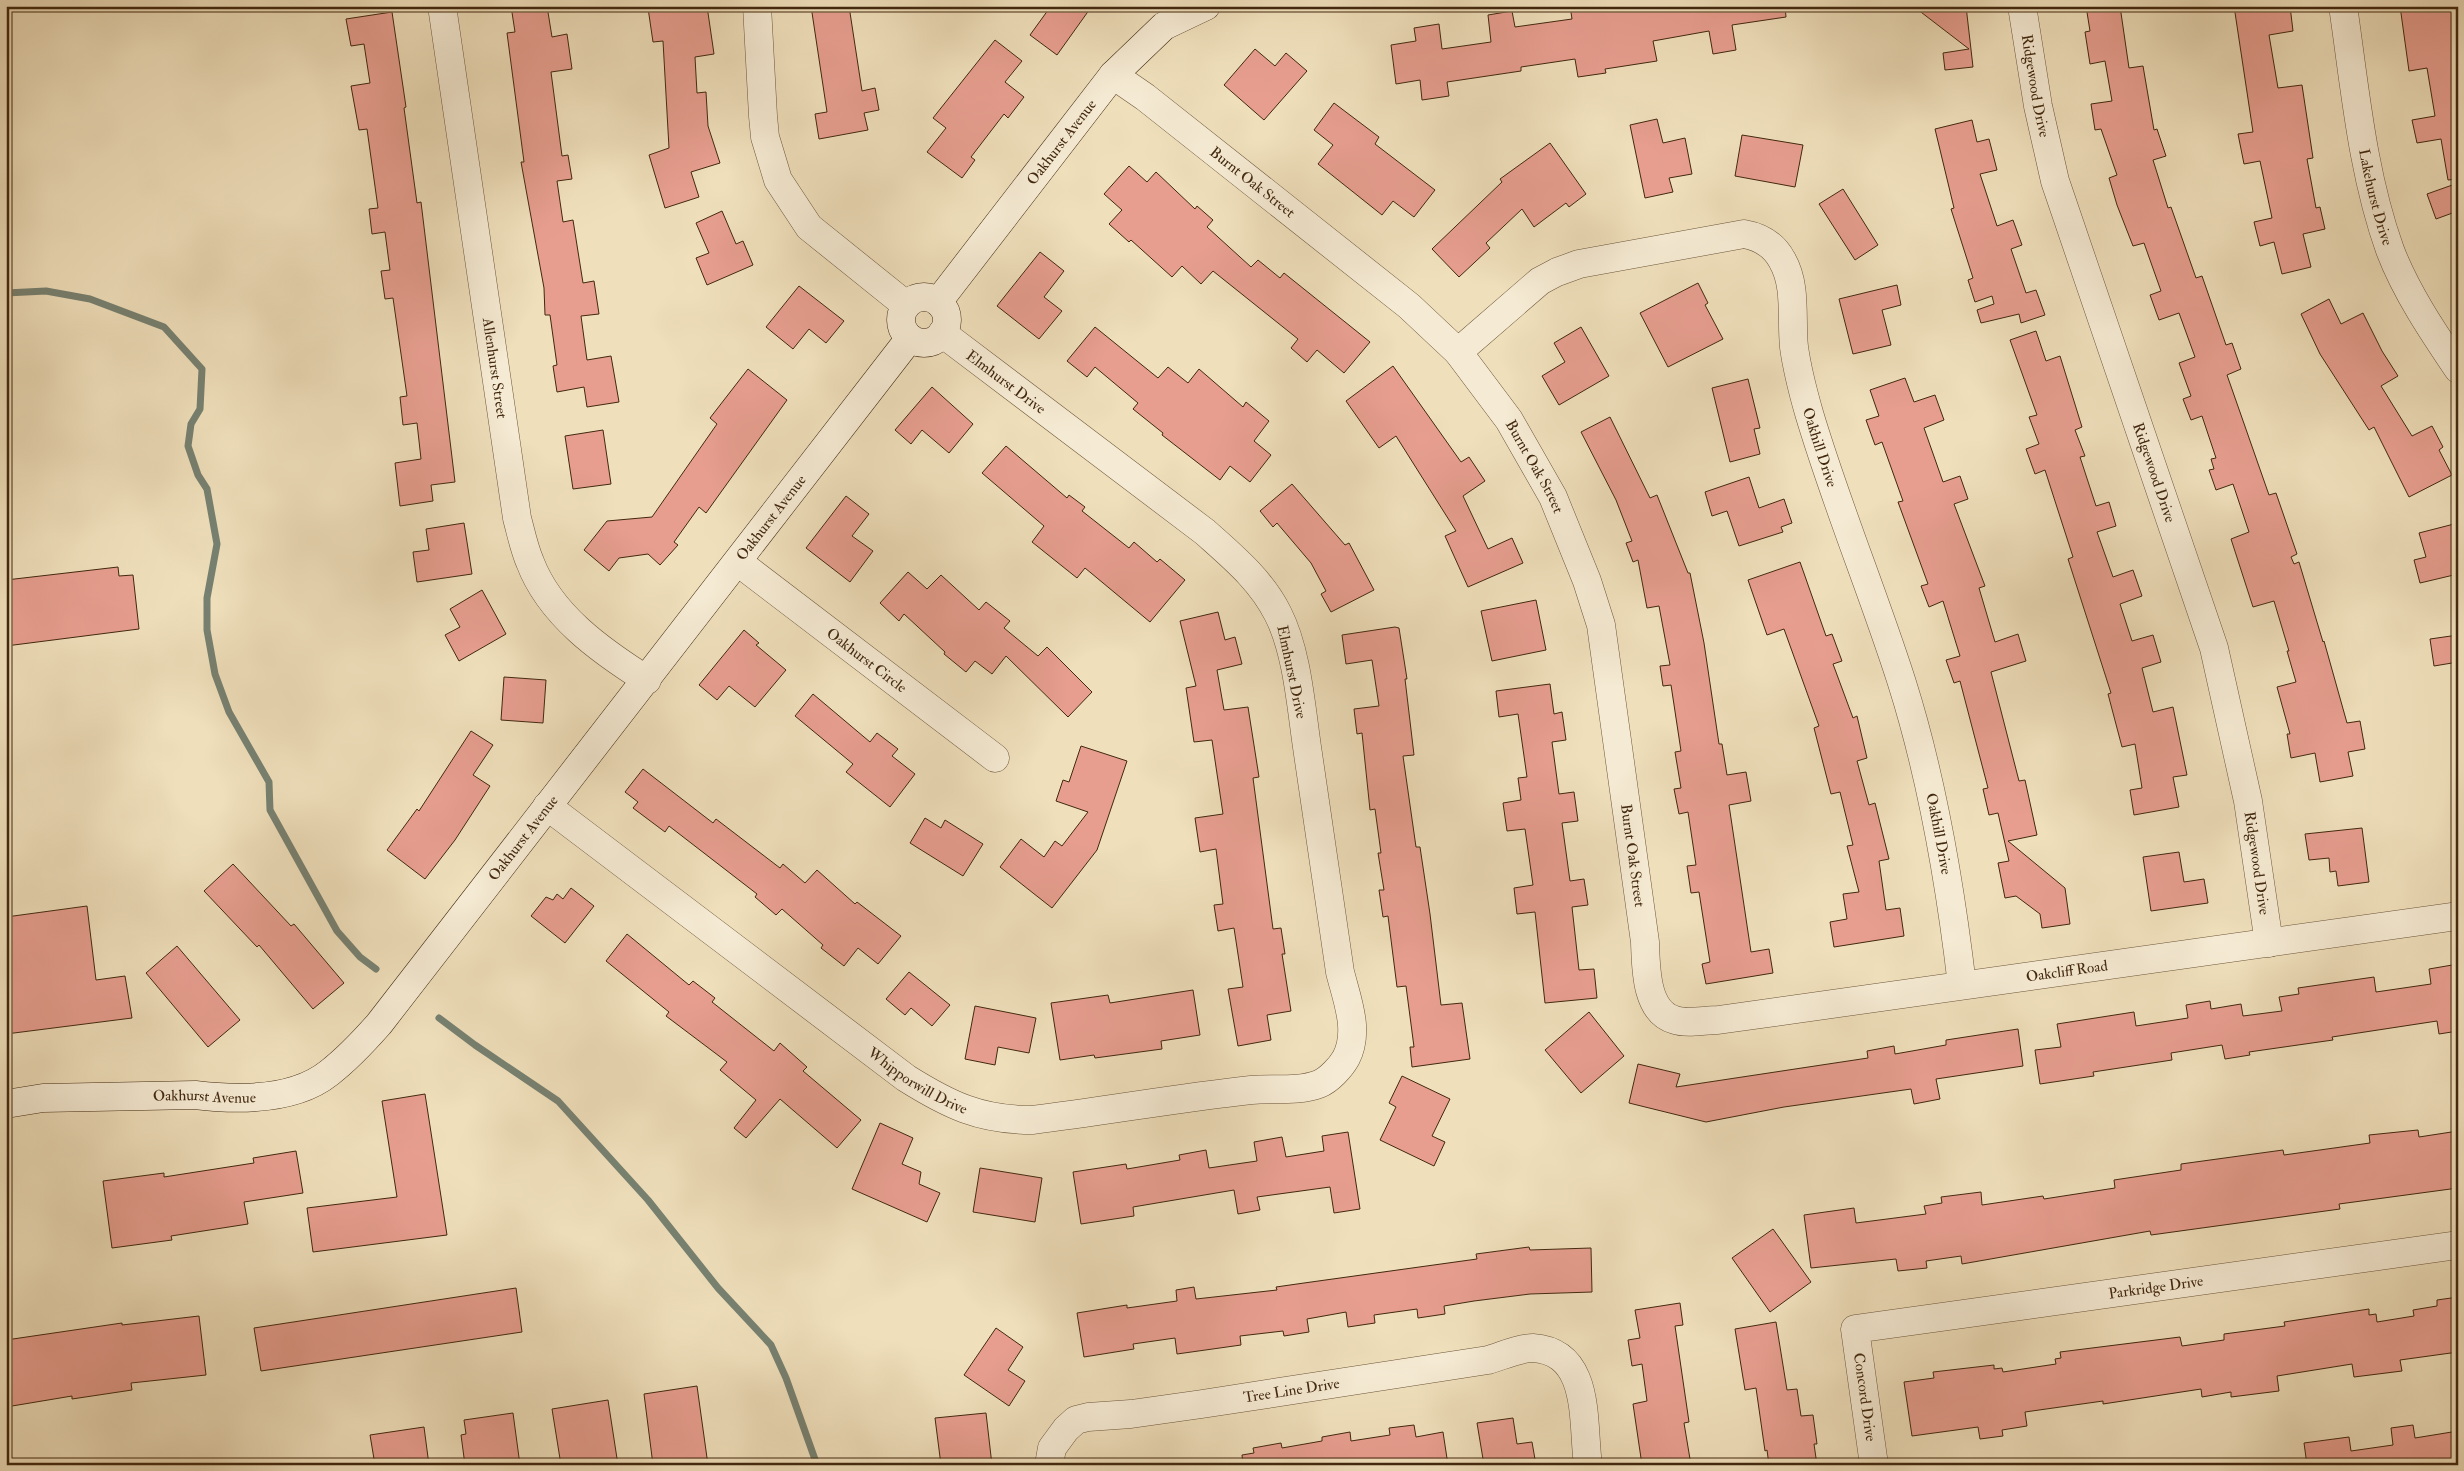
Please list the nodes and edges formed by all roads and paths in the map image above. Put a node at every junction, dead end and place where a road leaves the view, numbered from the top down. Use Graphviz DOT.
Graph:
graph roads {
  1 [pos="442,6"];
  2 [pos="757,6"];
  3 [pos="1206,6"];
  4 [pos="2022,6"];
  5 [pos="2343,6"];
  6 [pos="1113,75"];
  7 [pos="938,302"];
  8 [pos="906,305"];
  9 [pos="942,333"];
  10 [pos="910,338"];
  11 [pos="1458,352"];
  12 [pos="2458,369"];
  13 [pos="738,562"];
  14 [pos="647,680"];
  15 [pos="996,758"];
  16 [pos="547,806"];
  17 [pos="2458,916"];
  18 [pos="2269,943"];
  19 [pos="1962,985"];
  20 [pos="1675,1020"];
  21 [pos="1350,1047"];
  22 [pos="6,1104"];
  23 [pos="2458,1244"];
  24 [pos="1855,1329"];
  25 [pos="1049,1465"];
  26 [pos="1588,1465"];
  27 [pos="1874,1465"];
  1 -- 14 [label="street, Allenhurst Street"];
  2 -- 8 [label="street"];
  3 -- 6 [label="street, Oakhurst Avenue"];
  4 -- 18 [label="street, Ridgewood Drive"];
  5 -- 12 [label="street, Lakehurst Drive"];
  6 -- 7 [label="street, Oakhurst Avenue"];
  6 -- 11 [label="street, Burnt Oak Street"];
  7 -- 8 [label="street"];
  7 -- 9 [label="street"];
  8 -- 10 [label="street"];
  9 -- 10 [label="street"];
  9 -- 21 [label="street, Elmhurst Drive"];
  10 -- 13 [label="street, Oakhurst Avenue"];
  11 -- 19 [label="street, Oakhill Drive"];
  11 -- 20 [label="street, Burnt Oak Street"];
  13 -- 14 [label="street, Oakhurst Avenue"];
  13 -- 15 [label="street, Oakhurst Circle"];
  14 -- 16 [label="street, Oakhurst Avenue"];
  16 -- 21 [label="street, Whipporwill Drive"];
  16 -- 22 [label="street, Oakhurst Avenue"];
  17 -- 18 [label="street, Oakcliff Road"];
  18 -- 19 [label="street, Oakcliff Road"];
  19 -- 20 [label="street, Oakcliff Road"];
  23 -- 24 [label="street, Parkridge Drive"];
  24 -- 27 [label="street, Concord Drive"];
  25 -- 26 [label="street, Tree Line Drive"];
}
